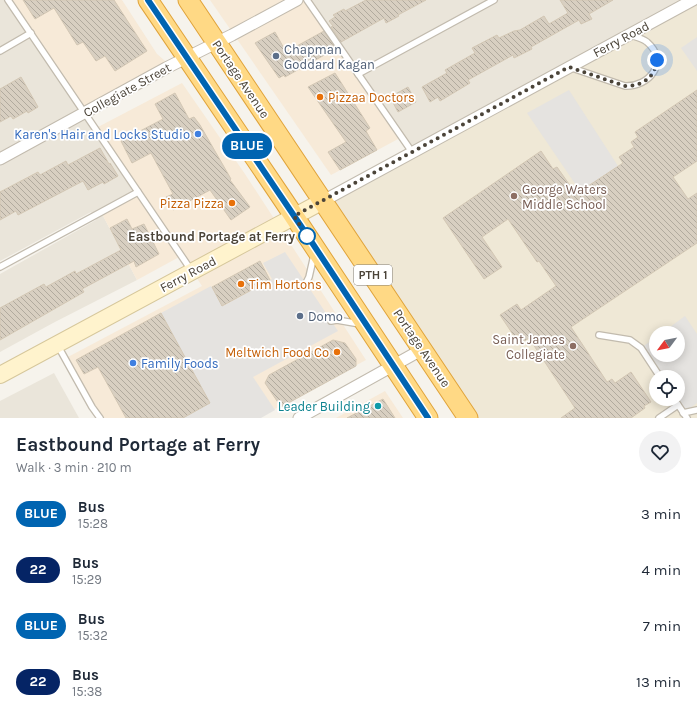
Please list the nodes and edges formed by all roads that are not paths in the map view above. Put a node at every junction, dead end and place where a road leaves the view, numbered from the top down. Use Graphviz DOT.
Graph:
graph roads {
  1 [pos="8,0"];
  2 [pos="148,0"];
  3 [pos="188,0"];
  4 [pos="297,0"];
  5 [pos="307,0"];
  6 [pos="494,0"];
  7 [pos="693,0"];
  8 [pos="31,34"];
  9 [pos="629,35"];
  10 [pos="216,43"];
  11 [pos="0,51"];
  12 [pos="186,58"];
  13 [pos="569,67"];
  14 [pos="358,74"];
  15 [pos="85,112"];
  16 [pos="412,152"];
  17 [pos="0,159"];
  18 [pos="138,192"];
  19 [pos="323,201"];
  20 [pos="294,216"];
  21 [pos="316,249"];
  22 [pos="0,267"];
  23 [pos="192,272"];
  24 [pos="306,283"];
  25 [pos="331,321"];
  26 [pos="367,326"];
  27 [pos="599,335"];
  28 [pos="58,344"];
  29 [pos="423,349"];
  30 [pos="394,366"];
  31 [pos="655,370"];
  32 [pos="0,375"];
  33 [pos="677,406"];
  34 [pos="679,406"];
  35 [pos="697,410"];
  36 [pos="683,413"];
  37 [pos="100,418"];
  38 [pos="299,418"];
  39 [pos="428,418"];
  40 [pos="468,418"];
  41 [pos="659,418"];
  42 [pos="687,418"];
  1 -- 8 [label="lane"];
  2 -- 12 [label="highway, PTH 1"];
  3 -- 10 [label="highway, Portage Avenue / PTH 1"];
  4 -- 10 [label="street, Collegiate Street"];
  5 -- 14 [label="lane"];
  6 -- 14 [label="lane"];
  7 -- 9 [label="street, Ferry Road"];
  8 -- 11 [label="lane"];
  8 -- 15 [label="lane"];
  9 -- 13 [label="street, Ferry Road"];
  9 -- 13 [label="lane"];
  10 -- 12 [label="street, Collegiate Street"];
  10 -- 19 [label="highway, Portage Avenue / PTH 1"];
  12 -- 15 [label="street, Collegiate Street"];
  12 -- 20 [label="highway, PTH 1"];
  13 -- 16 [label="street, Ferry Road"];
  14 -- 16 [label="lane"];
  15 -- 17 [label="street, Collegiate Street"];
  15 -- 18 [label="lane"];
  16 -- 19 [label="street, Ferry Road"];
  18 -- 22 [label="lane"];
  18 -- 23 [label="lane"];
  19 -- 20 [label="main road, Ferry Road"];
  19 -- 29 [label="highway, Portage Avenue / PTH 1"];
  20 -- 21 [label="highway, PTH 1"];
  20 -- 23 [label="main road, Ferry Road"];
  21 -- 24 [label="lane"];
  21 -- 26 [label="highway, PTH 1"];
  23 -- 28 [label="main road, Ferry Road"];
  25 -- 26 [label="lane"];
  26 -- 30 [label="highway, PTH 1"];
  27 -- 31 [label="lane"];
  28 -- 32 [label="main road, Ferry Road"];
  28 -- 37 [label="lane"];
  29 -- 30 [label="street"];
  29 -- 40 [label="highway, Portage Avenue / PTH 1"];
  30 -- 38 [label="street"];
  30 -- 39 [label="highway, PTH 1"];
  33 -- 41 [label="lane"];
  34 -- 36 [label="lane"];
  35 -- 36 [label="lane"];
  36 -- 42 [label="lane"];
}
